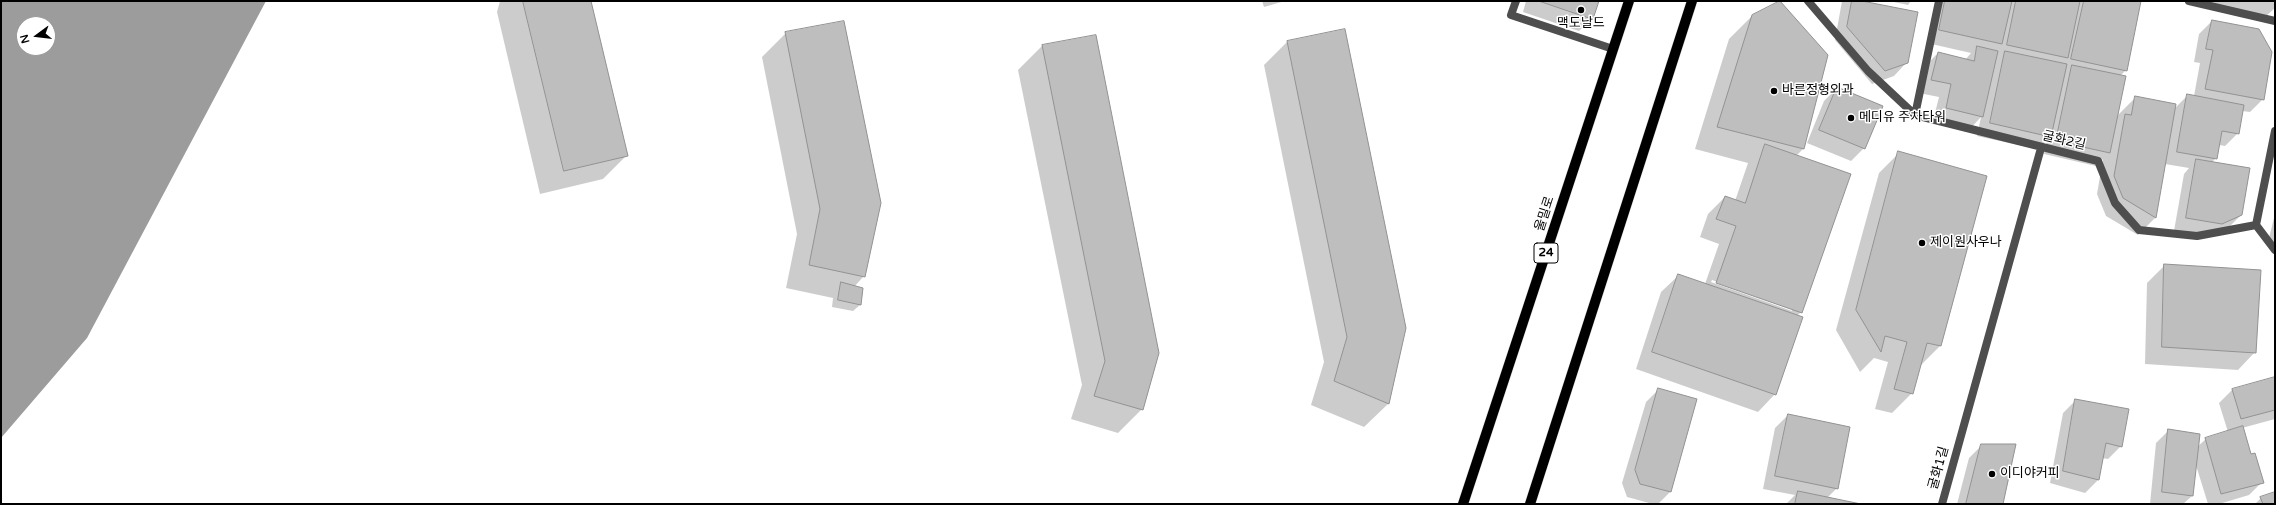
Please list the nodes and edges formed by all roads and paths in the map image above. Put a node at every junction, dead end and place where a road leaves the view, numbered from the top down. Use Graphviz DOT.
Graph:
graph roads {
  1 [pos="1516,1"];
  2 [pos="1628,1"];
  3 [pos="1692,1"];
  4 [pos="1808,1"];
  5 [pos="1939,1"];
  6 [pos="2189,1"];
  7 [pos="2275,21"];
  8 [pos="1613,49"];
  9 [pos="1915,115"];
  10 [pos="2275,130"];
  11 [pos="2041,148"];
  12 [pos="2271,164"];
  13 [pos="2256,225"];
  14 [pos="2275,250"];
  15 [pos="1463,504"];
  16 [pos="1530,504"];
  17 [pos="1942,504"];
  1 -- 8 [label="street"];
  2 -- 8 [label="main road, 울밀로 / 24"];
  3 -- 16 [label="main road"];
  4 -- 9 [label="street"];
  5 -- 9 [label="street"];
  6 -- 7 [label="street"];
  8 -- 15 [label="main road, 울밀로 / 24"];
  9 -- 11 [label="street, 굴화2길"];
  10 -- 12 [label="street"];
  11 -- 13 [label="street, 굴화2길"];
  11 -- 17 [label="street, 굴화1길"];
  12 -- 13 [label="street"];
  13 -- 14 [label="street"];
}
